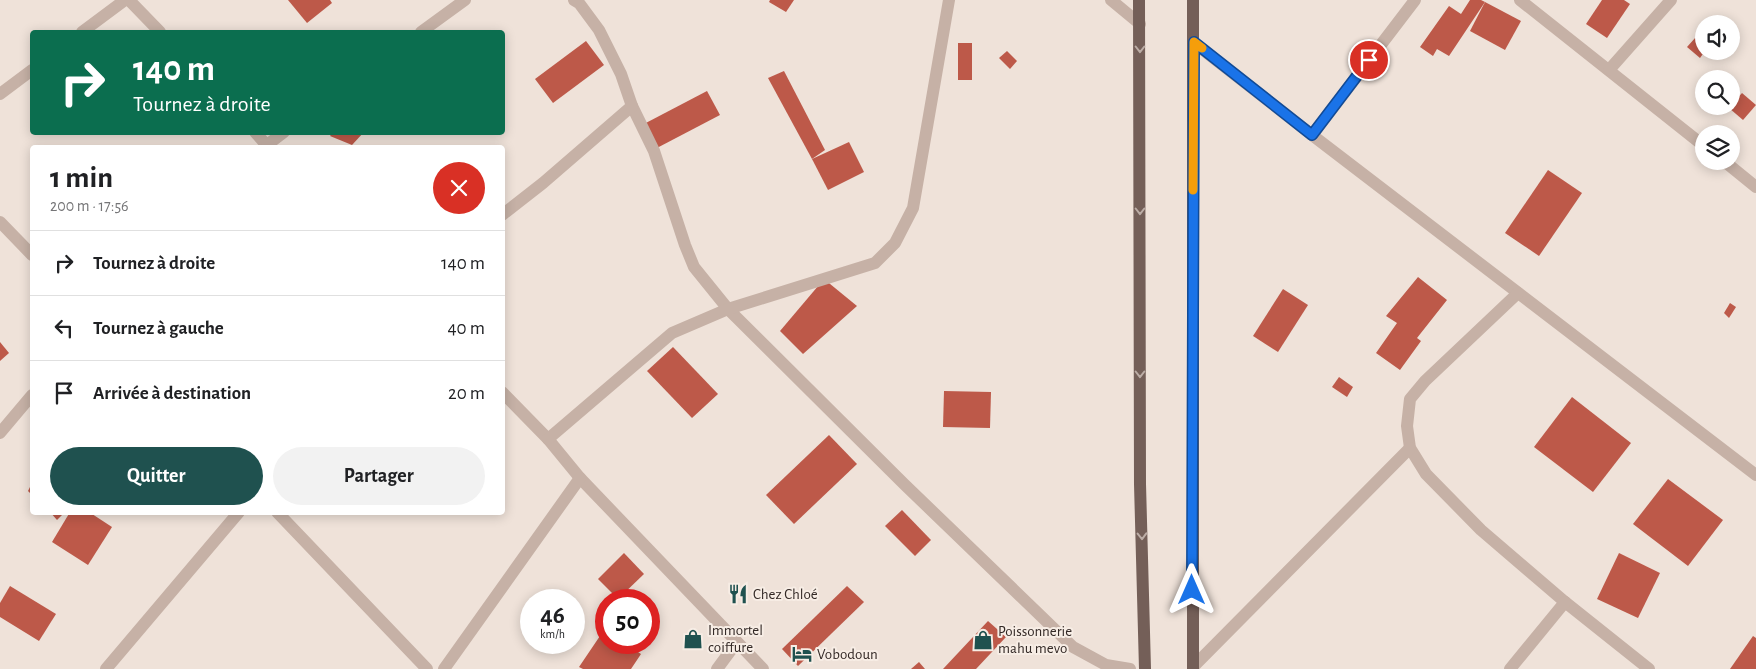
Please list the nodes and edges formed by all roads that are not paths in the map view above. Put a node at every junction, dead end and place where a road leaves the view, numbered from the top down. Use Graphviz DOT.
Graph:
graph roads {
  1 [pos="125,0"];
  2 [pos="129,0"];
  3 [pos="465,0"];
  4 [pos="574,0"];
  5 [pos="948,0"];
  6 [pos="1111,0"];
  7 [pos="1140,0"];
  8 [pos="1192,0"];
  9 [pos="1415,0"];
  10 [pos="1520,0"];
  11 [pos="1671,0"];
  12 [pos="1140,24"];
  13 [pos="85,30"];
  14 [pos="158,30"];
  15 [pos="424,30"];
  16 [pos="1194,42"];
  17 [pos="1609,70"];
  18 [pos="30,72"];
  19 [pos="0,94"];
  20 [pos="632,106"];
  21 [pos="257,135"];
  22 [pos="281,135"];
  23 [pos="1312,135"];
  24 [pos="1695,139"];
  25 [pos="267,145"];
  26 [pos="269,145"];
  27 [pos="1735,170"];
  28 [pos="1756,187"];
  29 [pos="505,214"];
  30 [pos="0,222"];
  31 [pos="30,254"];
  32 [pos="1518,293"];
  33 [pos="728,309"];
  34 [pos="505,395"];
  35 [pos="30,398"];
  36 [pos="0,434"];
  37 [pos="548,439"];
  38 [pos="1410,448"];
  39 [pos="1756,475"];
  40 [pos="580,478"];
  41 [pos="236,515"];
  42 [pos="280,515"];
  43 [pos="1565,602"];
  44 [pos="736,642"];
  45 [pos="1193,668"];
  46 [pos="106,669"];
  47 [pos="427,669"];
  48 [pos="444,669"];
  49 [pos="717,669"];
  50 [pos="763,669"];
  51 [pos="1130,669"];
  52 [pos="1145,669"];
  53 [pos="1510,669"];
  54 [pos="1649,669"];
  1 -- 13 [label="street"];
  2 -- 14 [label="street"];
  3 -- 15 [label="street"];
  4 -- 20 [label="street"];
  5 -- 33 [label="street"];
  6 -- 12 [label="street"];
  7 -- 12 [label="main road"];
  8 -- 16 [label="main road"];
  9 -- 23 [label="street"];
  10 -- 17 [label="street"];
  11 -- 17 [label="street"];
  12 -- 52 [label="main road, one-way"];
  16 -- 23 [label="street"];
  16 -- 45 [label="main road"];
  17 -- 24 [label="street"];
  18 -- 19 [label="street"];
  20 -- 29 [label="street"];
  20 -- 33 [label="street"];
  21 -- 25 [label="street"];
  22 -- 26 [label="street"];
  23 -- 32 [label="street"];
  27 -- 28 [label="street"];
  30 -- 31 [label="street"];
  32 -- 38 [label="street"];
  32 -- 39 [label="street"];
  33 -- 37 [label="street"];
  33 -- 51 [label="street"];
  34 -- 37 [label="street"];
  35 -- 36 [label="street"];
  37 -- 40 [label="street"];
  38 -- 43 [label="street"];
  38 -- 45 [label="street"];
  40 -- 44 [label="street"];
  40 -- 48 [label="street"];
  41 -- 46 [label="street"];
  42 -- 47 [label="street"];
  43 -- 53 [label="street"];
  43 -- 54 [label="street"];
  44 -- 49 [label="street"];
  44 -- 50 [label="street"];
}
